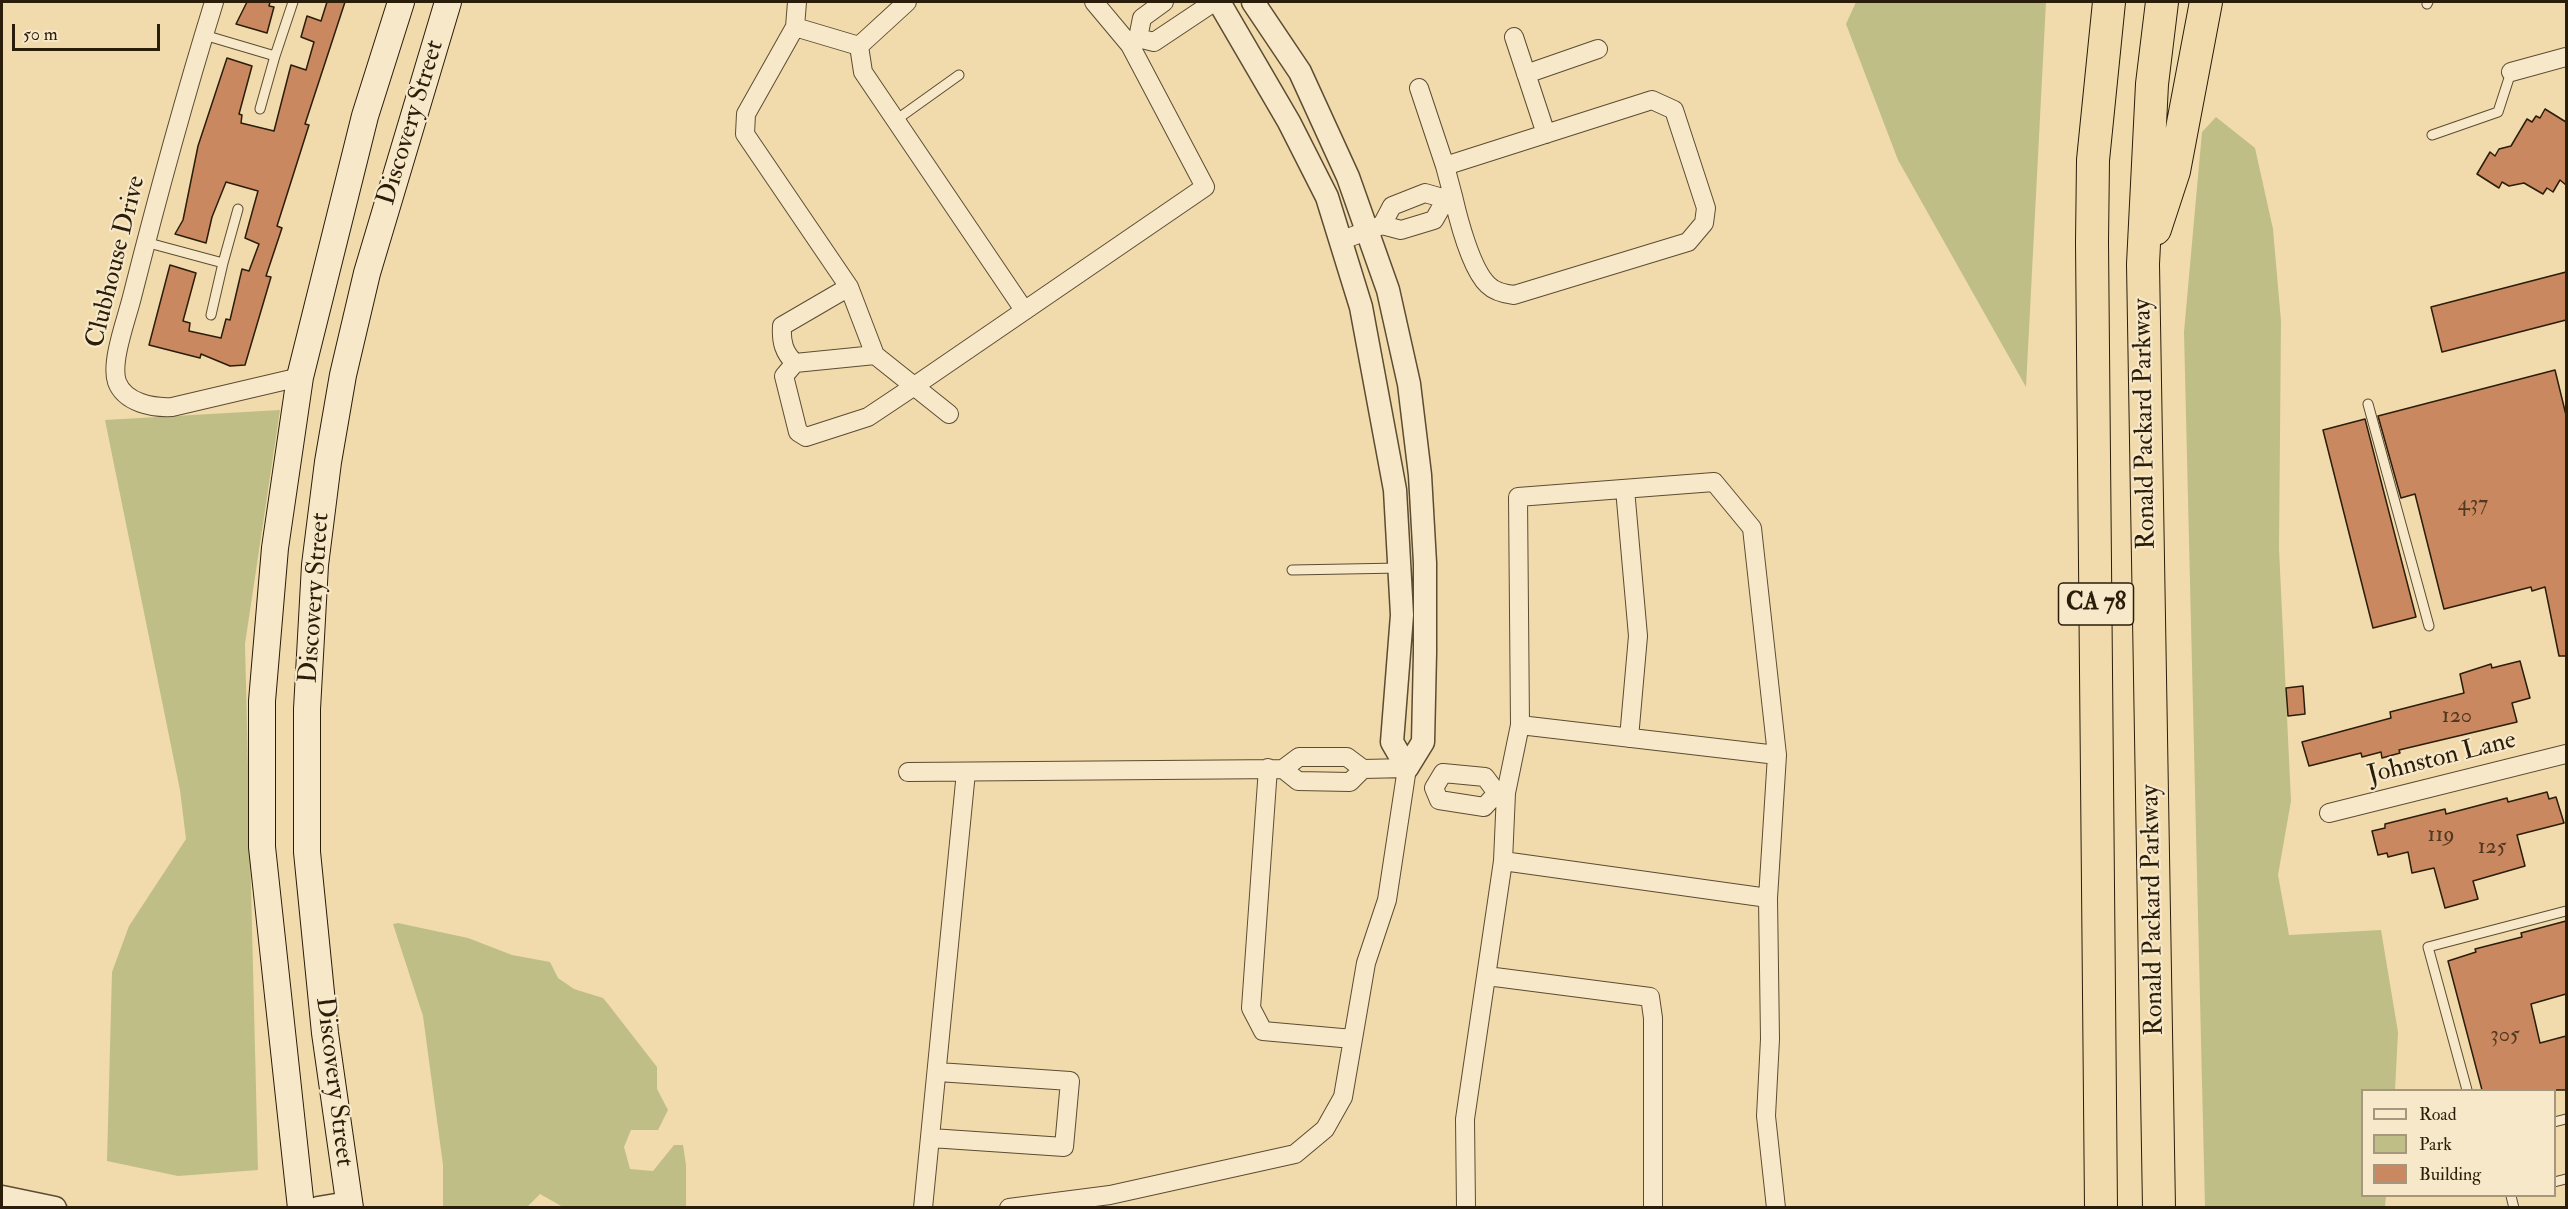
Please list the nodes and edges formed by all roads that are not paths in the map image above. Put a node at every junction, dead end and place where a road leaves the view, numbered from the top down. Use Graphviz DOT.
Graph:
graph roads {
  1 [pos="214,2"];
  2 [pos="293,2"];
  3 [pos="401,2"];
  4 [pos="448,2"];
  5 [pos="797,2"];
  6 [pos="907,2"];
  7 [pos="1094,2"];
  8 [pos="1164,2"];
  9 [pos="1214,2"];
  10 [pos="1219,2"];
  11 [pos="1254,2"];
  12 [pos="2109,2"];
  13 [pos="2162,2"];
  14 [pos="2205,2"];
  15 [pos="795,27"];
  16 [pos="204,35"];
  17 [pos="1514,38"];
  18 [pos="1134,42"];
  19 [pos="859,46"];
  20 [pos="1598,49"];
  21 [pos="275,56"];
  22 [pos="2566,57"];
  23 [pos="2511,72"];
  24 [pos="1526,74"];
  25 [pos="959,75"];
  26 [pos="1419,88"];
  27 [pos="260,109"];
  28 [pos="896,120"];
  29 [pos="1546,134"];
  30 [pos="2432,135"];
  31 [pos="1445,166"];
  32 [pos="1449,197"];
  33 [pos="238,209"];
  34 [pos="1375,228"];
  35 [pos="1340,241"];
  36 [pos="146,242"];
  37 [pos="223,263"];
  38 [pos="2143,264"];
  39 [pos="849,287"];
  40 [pos="1024,310"];
  41 [pos="211,315"];
  42 [pos="875,355"];
  43 [pos="795,363"];
  44 [pos="300,377"];
  45 [pos="913,387"];
  46 [pos="2368,404"];
  47 [pos="949,414"];
  48 [pos="1625,489"];
  49 [pos="1400,568"];
  50 [pos="1292,570"];
  51 [pos="2429,626"];
  52 [pos="1520,725"];
  53 [pos="1629,738"];
  54 [pos="2566,754"];
  55 [pos="1777,755"];
  56 [pos="1275,768"];
  57 [pos="1364,770"];
  58 [pos="908,772"];
  59 [pos="966,772"];
  60 [pos="1406,777"];
  61 [pos="1434,788"];
  62 [pos="1502,793"];
  63 [pos="2329,813"];
  64 [pos="1503,861"];
  65 [pos="1768,898"];
  66 [pos="2566,911"];
  67 [pos="1487,976"];
  68 [pos="1353,1039"];
  69 [pos="938,1072"];
  70 [pos="2467,1089"];
  71 [pos="931,1138"];
  72 [pos="2,1197"];
  73 [pos="2160,1201"];
  74 [pos="349,1205"];
  75 [pos="1060,1205"];
  76 [pos="55,1208"];
  77 [pos="301,1208"];
  78 [pos="318,1208"];
  79 [pos="923,1208"];
  80 [pos="1009,1208"];
  81 [pos="1466,1208"];
  82 [pos="1653,1208"];
  83 [pos="1776,1208"];
  84 [pos="2101,1208"];
  1 -- 16 [label="street, Clubhouse Drive"];
  2 -- 21 [label="lane"];
  3 -- 44 [label="main road, Discovery Street"];
  4 -- 74 [label="main road, Discovery Street"];
  5 -- 15 [label="street"];
  6 -- 19 [label="street"];
  7 -- 18 [label="street"];
  8 -- 18 [label="street"];
  9 -- 18 [label="street"];
  10 -- 35 [label="street"];
  11 -- 34 [label="street"];
  12 -- 84 [label="highway, Ronald Packard Parkway / CA 78"];
  13 -- 38 [label="highway, Ronald Packard Parkway / CA 78"];
  14 -- 38 [label="highway"];
  15 -- 19 [label="street"];
  15 -- 39 [label="street"];
  16 -- 21 [label="lane"];
  16 -- 36 [label="street, Clubhouse Drive"];
  17 -- 24 [label="street"];
  18 -- 40 [label="street"];
  19 -- 28 [label="street"];
  20 -- 24 [label="street"];
  21 -- 27 [label="lane"];
  22 -- 23 [label="street"];
  23 -- 30 [label="lane"];
  24 -- 29 [label="street"];
  25 -- 28 [label="lane"];
  26 -- 31 [label="street"];
  28 -- 40 [label="street"];
  29 -- 31 [label="street"];
  29 -- 32 [label="street"];
  31 -- 32 [label="street"];
  32 -- 34 [label="street"];
  32 -- 34 [label="street"];
  33 -- 37 [label="lane"];
  34 -- 35 [label="street"];
  34 -- 60 [label="street"];
  35 -- 49 [label="street"];
  36 -- 37 [label="lane"];
  36 -- 44 [label="street, Clubhouse Drive"];
  37 -- 41 [label="lane"];
  38 -- 73 [label="highway, Ronald Packard Parkway / CA 78"];
  39 -- 42 [label="street"];
  39 -- 43 [label="street"];
  40 -- 45 [label="street"];
  42 -- 43 [label="street"];
  42 -- 45 [label="street"];
  43 -- 45 [label="street"];
  44 -- 77 [label="main road, Discovery Street"];
  45 -- 47 [label="street"];
  46 -- 51 [label="lane"];
  48 -- 52 [label="street"];
  48 -- 53 [label="street"];
  48 -- 55 [label="street"];
  49 -- 50 [label="lane"];
  49 -- 60 [label="street"];
  52 -- 53 [label="street"];
  52 -- 62 [label="street"];
  53 -- 55 [label="street"];
  54 -- 63 [label="street, Johnston Lane"];
  55 -- 65 [label="street"];
  56 -- 57 [label="street"];
  56 -- 57 [label="street"];
  56 -- 59 [label="street"];
  56 -- 68 [label="street"];
  57 -- 60 [label="street"];
  58 -- 59 [label="street"];
  59 -- 69 [label="street"];
  60 -- 61 [label="street"];
  60 -- 68 [label="street"];
  61 -- 62 [label="street"];
  61 -- 62 [label="street"];
  62 -- 64 [label="street"];
  64 -- 65 [label="street"];
  64 -- 67 [label="street"];
  65 -- 83 [label="street"];
  66 -- 70 [label="lane"];
  67 -- 81 [label="street"];
  67 -- 82 [label="street"];
  68 -- 75 [label="street"];
  69 -- 71 [label="street"];
  69 -- 71 [label="street"];
  71 -- 79 [label="street"];
  72 -- 76 [label="street"];
  74 -- 78 [label="street"];
  75 -- 80 [label="street"];
}
